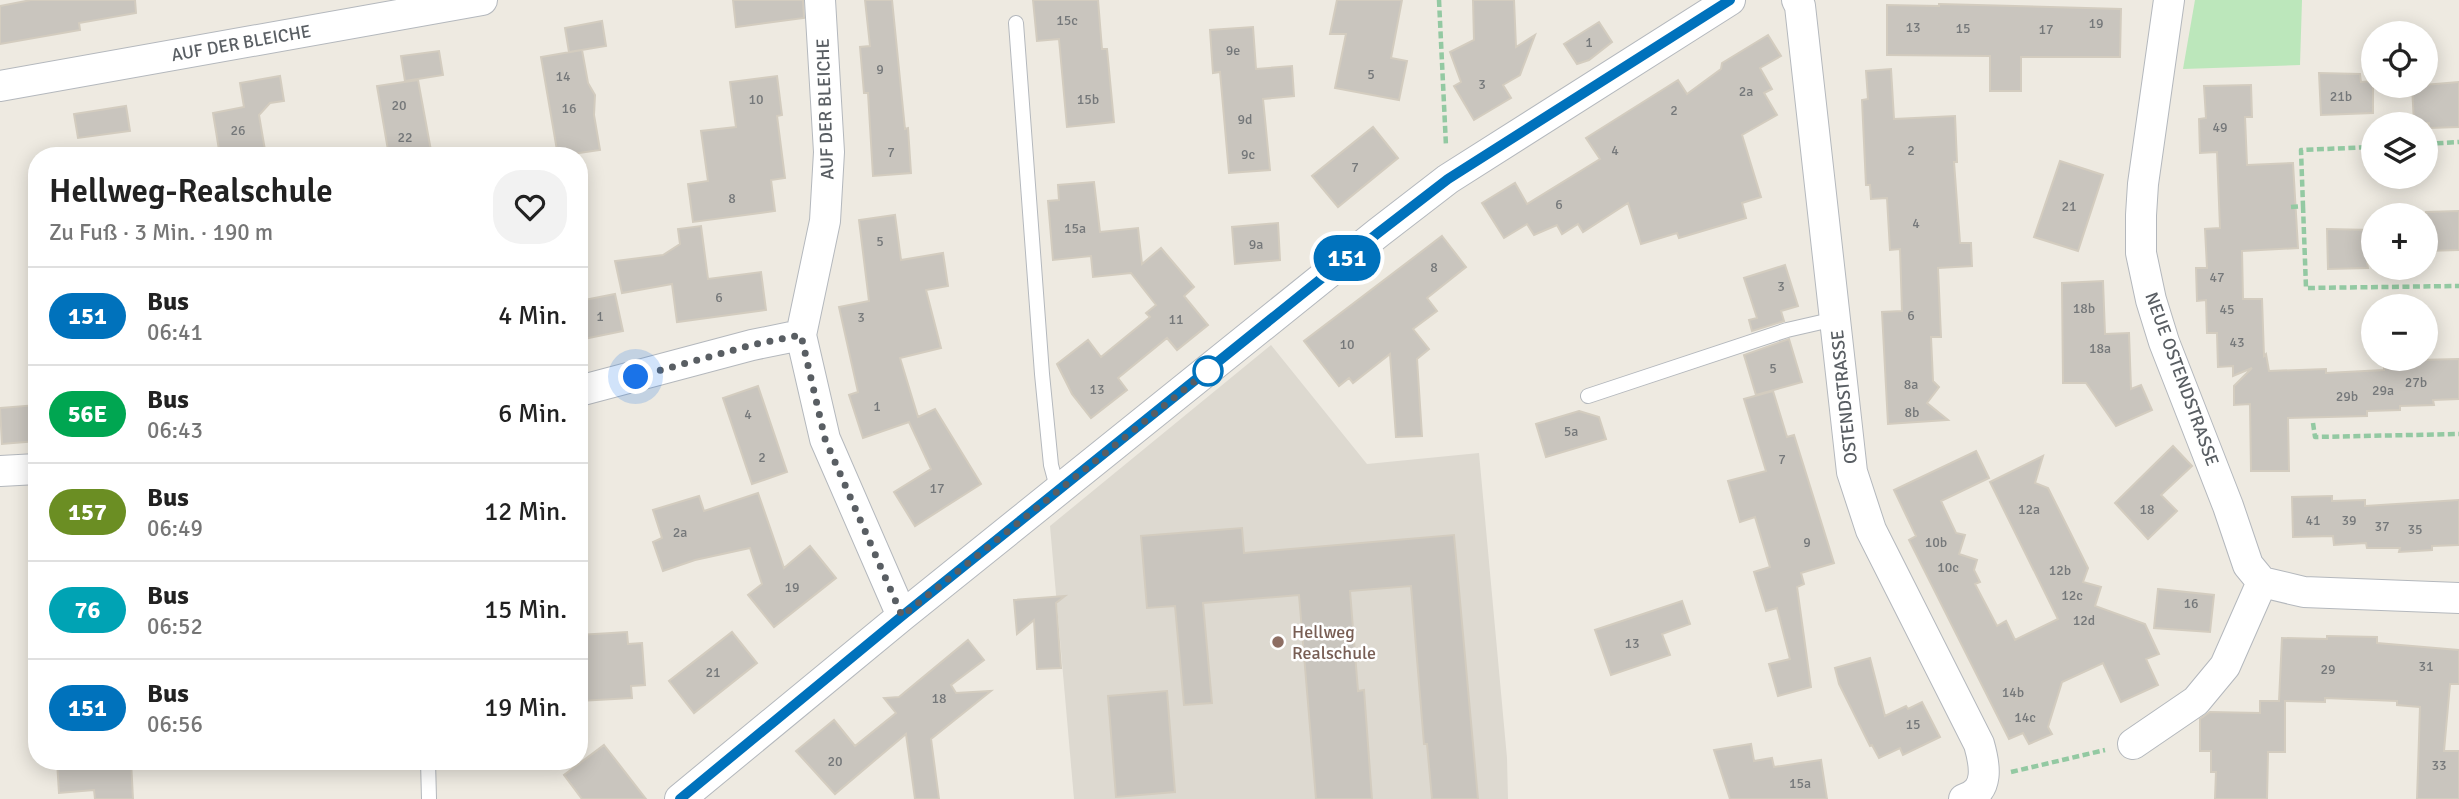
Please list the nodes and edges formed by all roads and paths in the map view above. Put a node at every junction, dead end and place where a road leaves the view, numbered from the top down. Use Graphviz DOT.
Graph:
graph roads {
  1 [pos="482,0"];
  2 [pos="820,0"];
  3 [pos="1439,0"];
  4 [pos="1730,0"];
  5 [pos="1797,0"];
  6 [pos="2169,0"];
  7 [pos="1016,23"];
  8 [pos="0,86"];
  9 [pos="2459,142"];
  10 [pos="2438,143"];
  11 [pos="2361,148"];
  12 [pos="1448,179"];
  13 [pos="2303,206"];
  14 [pos="2291,207"];
  15 [pos="2459,286"];
  16 [pos="1835,319"];
  17 [pos="801,335"];
  18 [pos="588,389"];
  19 [pos="1588,396"];
  20 [pos="2313,423"];
  21 [pos="2459,434"];
  22 [pos="28,469"];
  23 [pos="0,471"];
  24 [pos="1058,491"];
  25 [pos="2262,582"];
  26 [pos="2459,598"];
  27 [pos="902,616"];
  28 [pos="2133,744"];
  29 [pos="428,770"];
  30 [pos="1984,776"];
  31 [pos="429,799"];
  32 [pos="680,799"];
  33 [pos="1964,799"];
  1 -- 8 [label="street, AUF DER BLEICHE"];
  2 -- 17 [label="street, AUF DER BLEICHE"];
  3 -- 12 [label="path"];
  4 -- 12 [label="street"];
  5 -- 16 [label="street, OSTENDSTRASSE"];
  6 -- 25 [label="street, NEUE OSTENDSTRASSE"];
  7 -- 24 [label="lane"];
  9 -- 10 [label="path"];
  11 -- 13 [label="path"];
  12 -- 24 [label="street"];
  13 -- 14 [label="path"];
  13 -- 15 [label="path"];
  16 -- 19 [label="lane"];
  16 -- 30 [label="street, OSTENDSTRASSE"];
  17 -- 18 [label="street"];
  17 -- 27 [label="street, AUF DER BLEICHE"];
  20 -- 21 [label="path"];
  22 -- 23 [label="street"];
  24 -- 27 [label="street"];
  25 -- 26 [label="street"];
  25 -- 28 [label="street"];
  27 -- 32 [label="street"];
  28 -- 30 [label="path"];
  29 -- 31 [label="lane"];
  30 -- 33 [label="street"];
}
